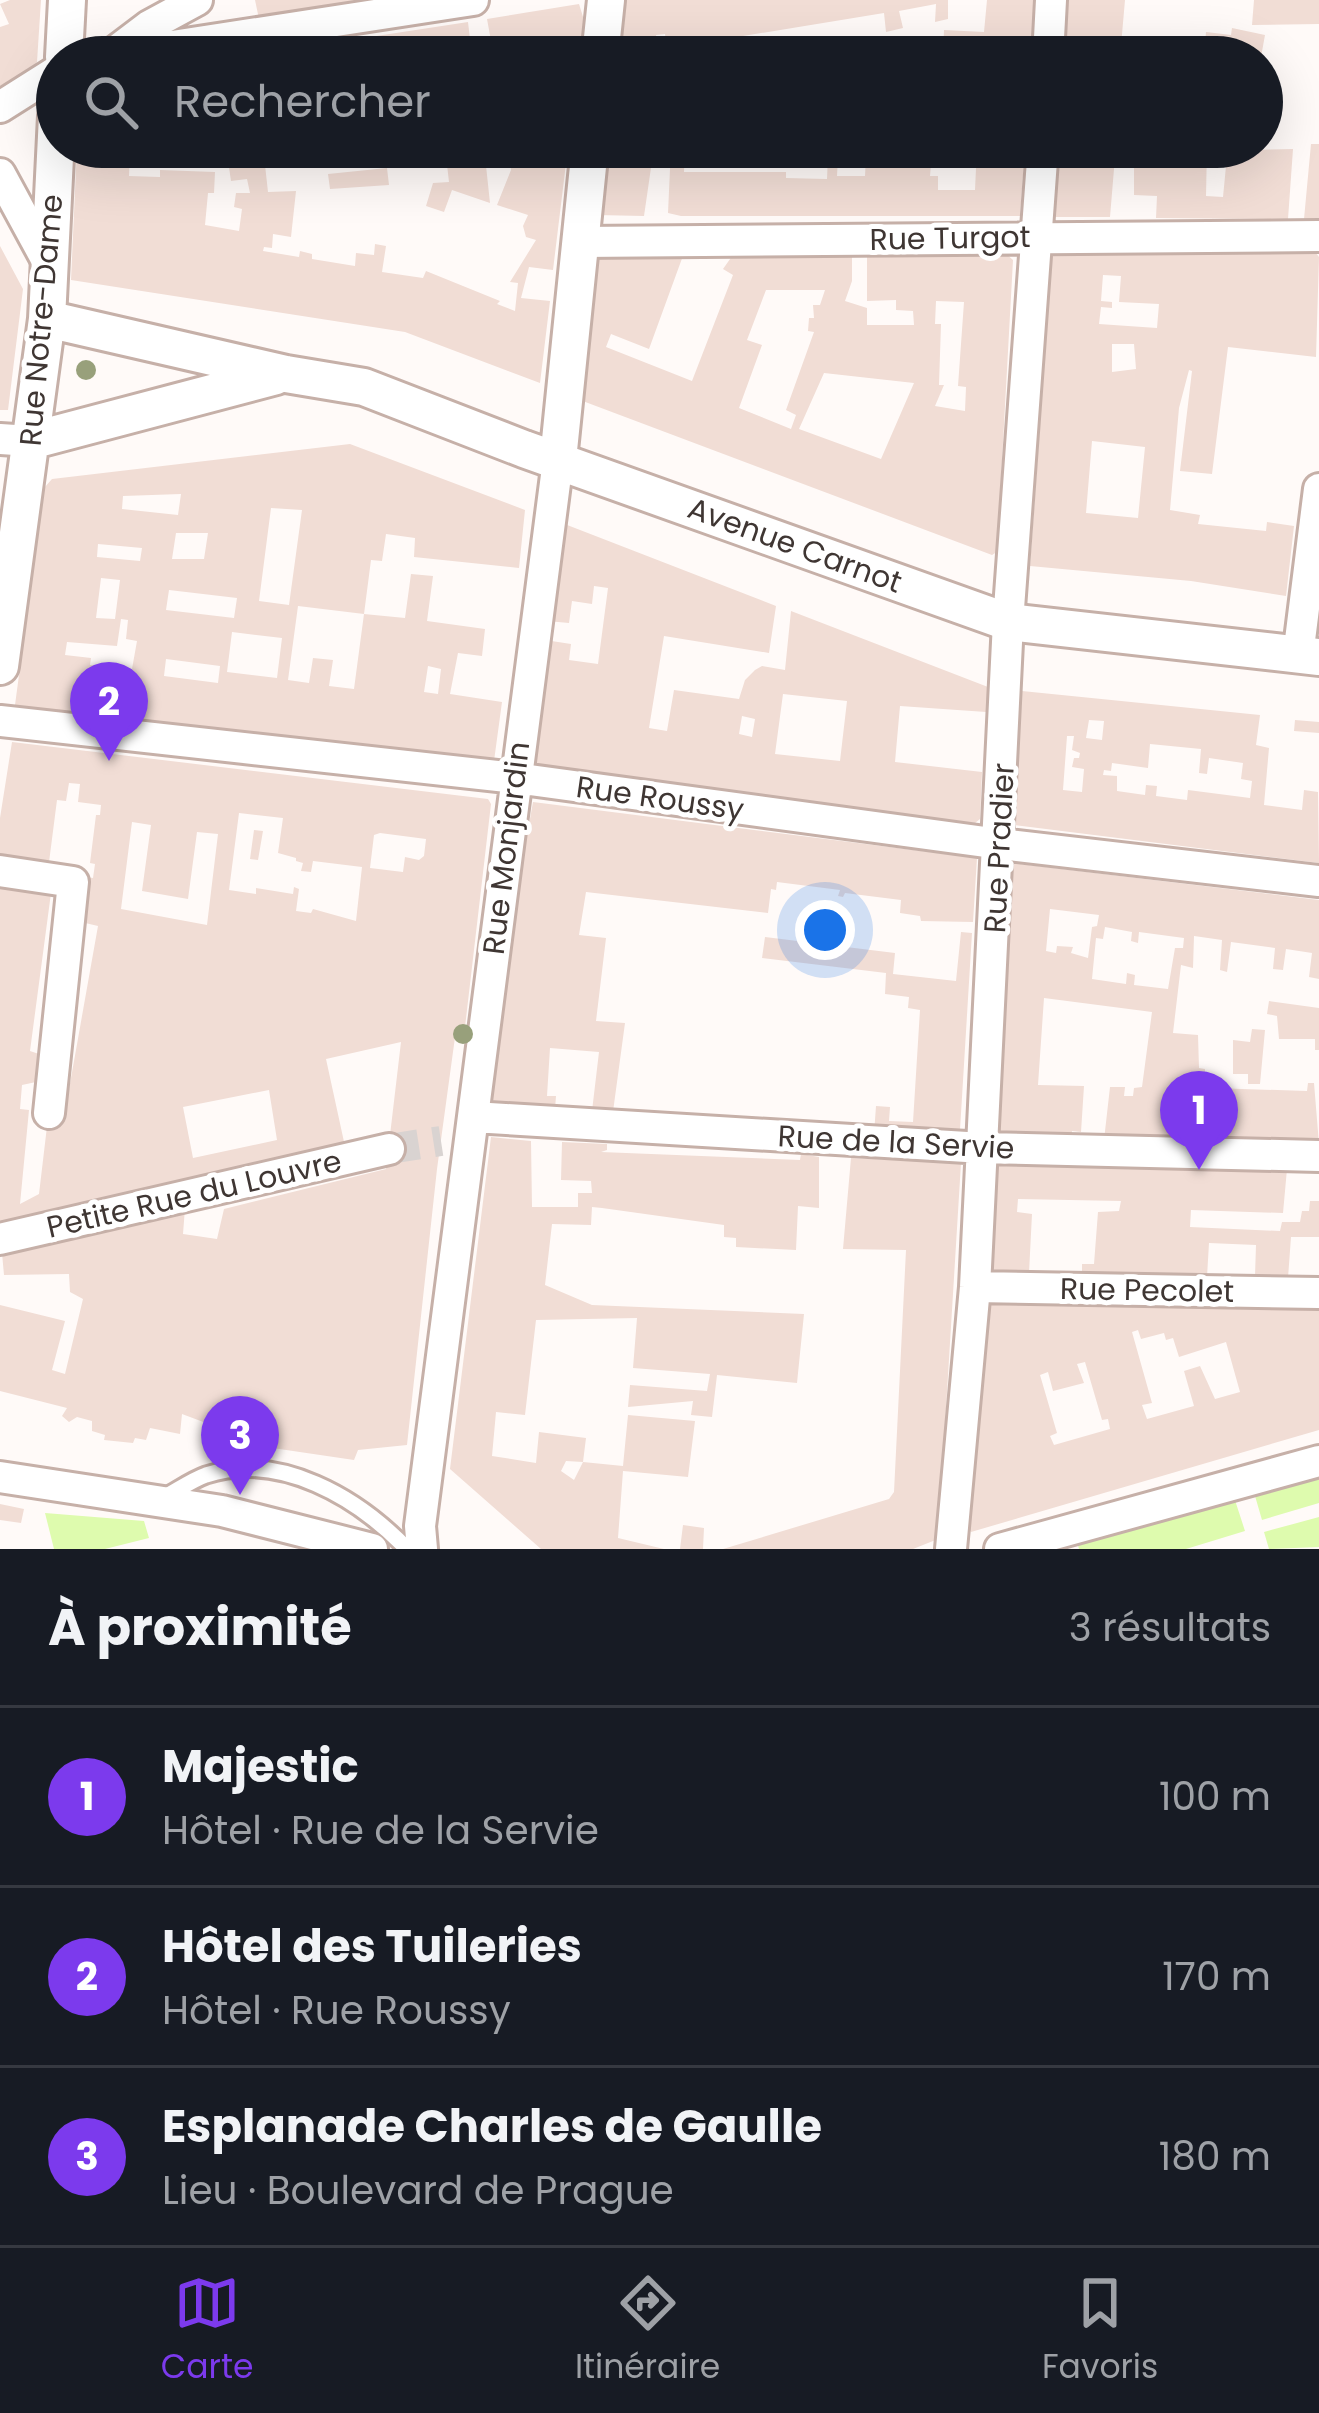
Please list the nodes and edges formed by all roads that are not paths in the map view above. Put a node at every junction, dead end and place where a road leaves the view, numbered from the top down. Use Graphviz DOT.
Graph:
graph roads {
  1 [pos="67,0"];
  2 [pos="196,0"];
  3 [pos="473,0"];
  4 [pos="606,0"];
  5 [pos="1051,0"];
  6 [pos="65,36"];
  7 [pos="135,36"];
  8 [pos="238,36"];
  9 [pos="602,36"];
  10 [pos="1049,36"];
  11 [pos="36,84"];
  12 [pos="0,107"];
  13 [pos="55,168"];
  14 [pos="588,168"];
  15 [pos="1042,168"];
  16 [pos="0,174"];
  17 [pos="1039,236"];
  18 [pos="1319,236"];
  19 [pos="580,242"];
  20 [pos="51,268"];
  21 [pos="47,319"];
  22 [pos="286,374"];
  23 [pos="15,440"];
  24 [pos="558,460"];
  25 [pos="1319,489"];
  26 [pos="1008,622"];
  27 [pos="1309,656"];
  28 [pos="0,666"];
  29 [pos="0,721"];
  30 [pos="514,778"];
  31 [pos="1000,844"];
  32 [pos="0,871"];
  33 [pos="1319,881"];
  34 [pos="49,1113"];
  35 [pos="461,1132"];
  36 [pos="983,1148"];
  37 [pos="388,1149"];
  38 [pos="1319,1156"];
  39 [pos="0,1239"];
  40 [pos="975,1287"];
  41 [pos="1319,1294"];
  42 [pos="1319,1461"];
  43 [pos="0,1477"];
  44 [pos="157,1501"];
  45 [pos="372,1549"];
  46 [pos="407,1549"];
  47 [pos="422,1549"];
  48 [pos="951,1549"];
  49 [pos="1000,1549"];
  1 -- 6 [label="street"];
  2 -- 7 [label="street"];
  3 -- 8 [label="street"];
  4 -- 9 [label="street"];
  5 -- 10 [label="street"];
  11 -- 12 [label="street"];
  13 -- 20 [label="street, Rue Notre-Dame"];
  14 -- 19 [label="street, Rue Monjardin"];
  15 -- 17 [label="street, Rue Pradier"];
  16 -- 20 [label="street"];
  17 -- 18 [label="street, Rue Turgot"];
  17 -- 19 [label="street, Rue Turgot"];
  17 -- 26 [label="street, Rue Pradier"];
  19 -- 24 [label="street, Rue Monjardin"];
  20 -- 21 [label="street, Rue Notre-Dame"];
  21 -- 22 [label="street, Avenue Carnot"];
  21 -- 23 [label="street, Rue Notre-Dame"];
  22 -- 23 [label="street, Avenue Carnot"];
  22 -- 24 [label="street, Avenue Carnot"];
  23 -- 28 [label="street, Rue Notre-Dame"];
  24 -- 26 [label="street, Avenue Carnot"];
  24 -- 30 [label="street, Rue Monjardin"];
  25 -- 27 [label="street"];
  26 -- 27 [label="street, Avenue Carnot"];
  26 -- 31 [label="street, Rue Pradier"];
  29 -- 30 [label="street, Rue Roussy"];
  30 -- 31 [label="street, Rue Roussy"];
  30 -- 35 [label="street, Rue Monjardin"];
  31 -- 33 [label="street, Rue Roussy"];
  31 -- 36 [label="street, Rue Pradier"];
  32 -- 34 [label="street"];
  35 -- 36 [label="street, Rue de la Servie"];
  35 -- 47 [label="street, Rue Monjardin"];
  36 -- 38 [label="street, Rue de la Servie"];
  36 -- 40 [label="street, Rue Pradier"];
  37 -- 39 [label="street, Petite Rue du Louvre"];
  40 -- 41 [label="street, Rue Pecolet"];
  40 -- 48 [label="street, Rue Pradier"];
  42 -- 49 [label="street"];
  43 -- 44 [label="street"];
  44 -- 45 [label="street"];
  44 -- 46 [label="lane"];
}
